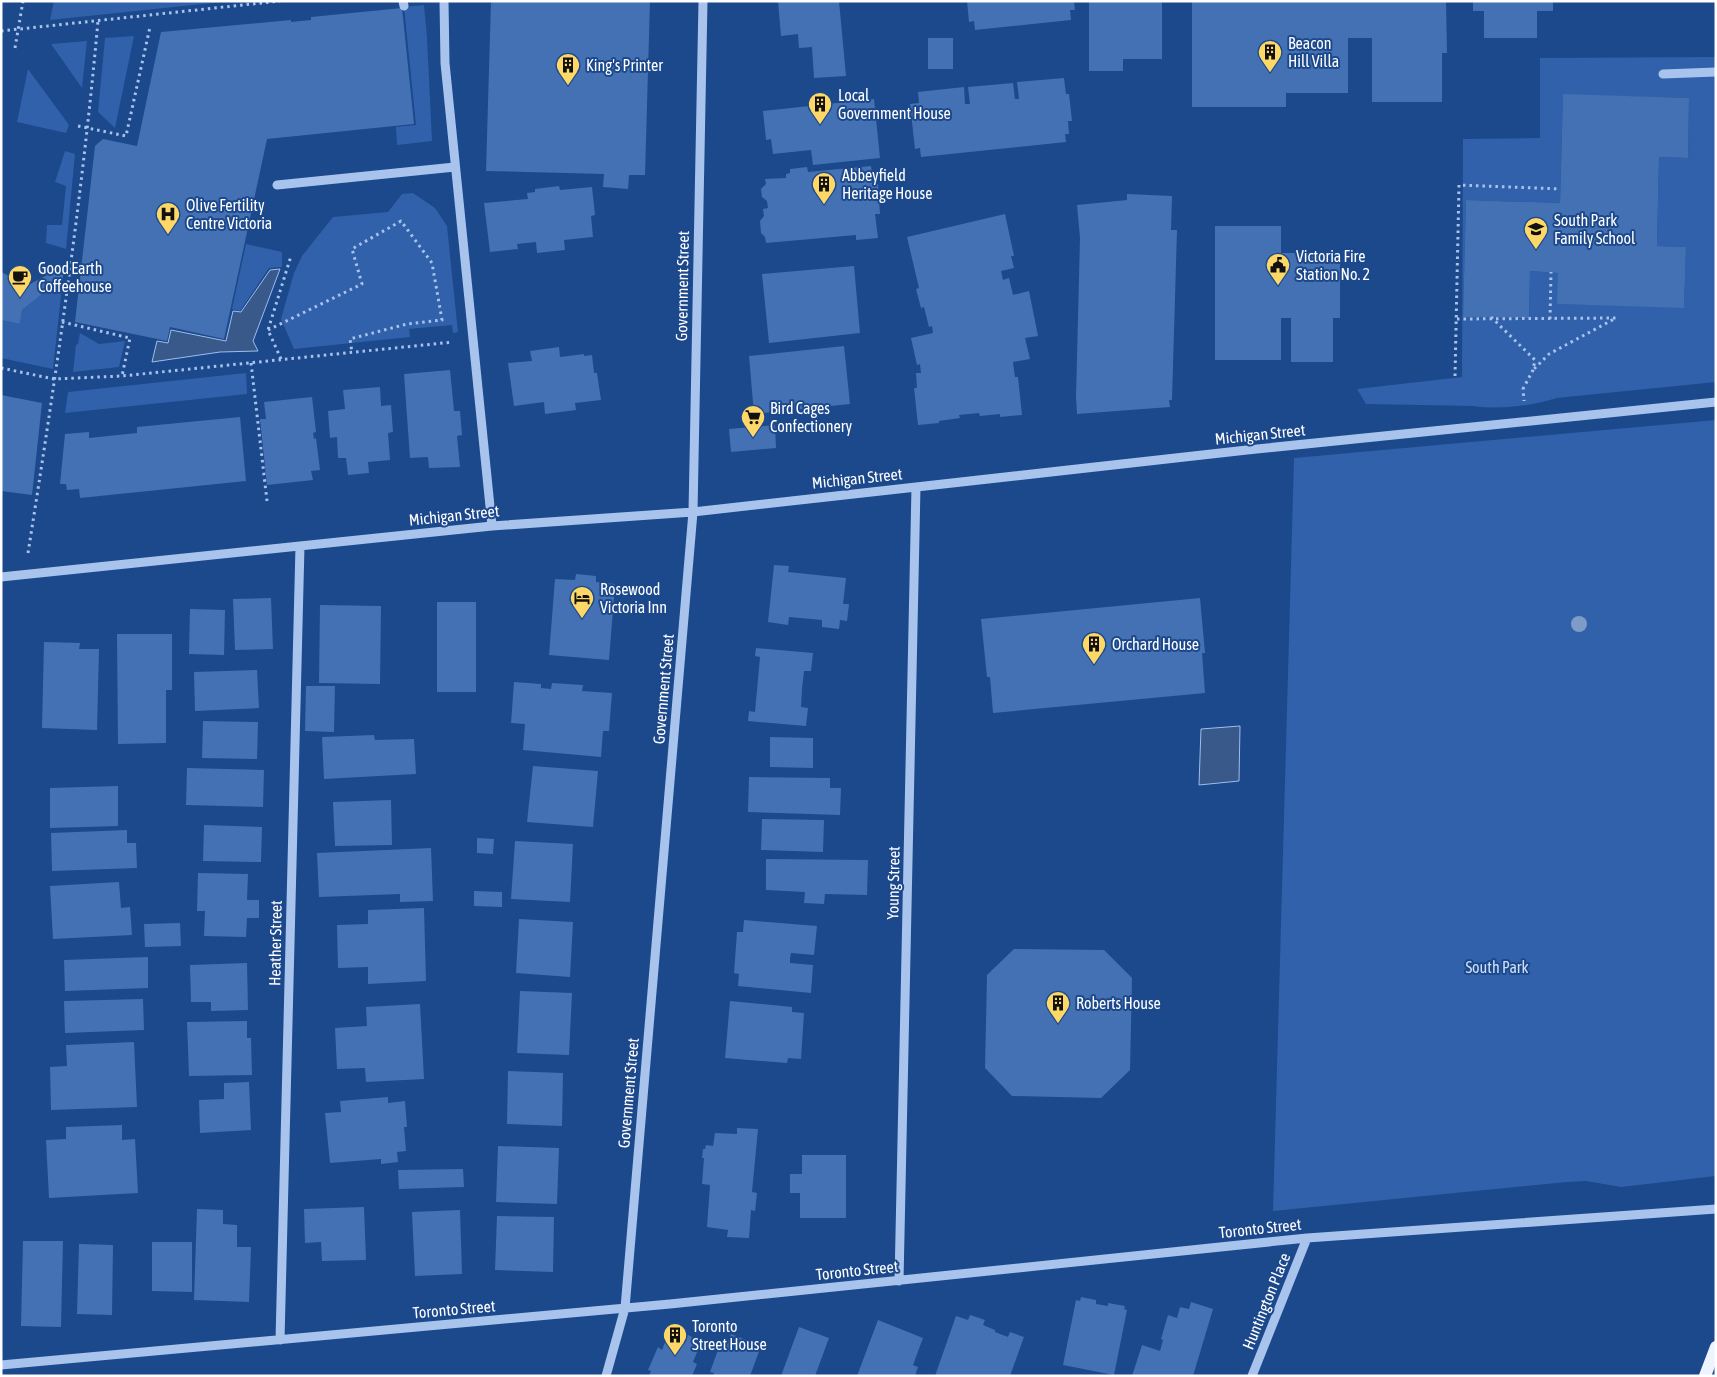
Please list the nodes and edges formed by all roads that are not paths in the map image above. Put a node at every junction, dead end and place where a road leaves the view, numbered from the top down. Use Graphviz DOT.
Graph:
graph roads {
  1 [pos="444,1"];
  2 [pos="703,1"];
  3 [pos="1716,72"];
  4 [pos="1663,74"];
  5 [pos="455,167"];
  6 [pos="277,185"];
  7 [pos="1716,402"];
  8 [pos="916,487"];
  9 [pos="693,512"];
  10 [pos="492,526"];
  11 [pos="300,546"];
  12 [pos="1,577"];
  13 [pos="1716,1209"];
  14 [pos="1308,1238"];
  15 [pos="899,1281"];
  16 [pos="625,1308"];
  17 [pos="280,1340"];
  18 [pos="1716,1347"];
  19 [pos="1,1366"];
  20 [pos="606,1376"];
  21 [pos="1252,1376"];
  22 [pos="1705,1376"];
  1 -- 5 [label="street"];
  2 -- 9 [label="street, Government Street"];
  3 -- 4 [label="street"];
  5 -- 6 [label="street"];
  5 -- 10 [label="street"];
  7 -- 8 [label="street, Michigan Street"];
  8 -- 9 [label="street, Michigan Street"];
  8 -- 15 [label="street, Young Street"];
  9 -- 10 [label="street, Michigan Street"];
  9 -- 16 [label="street, Government Street"];
  10 -- 11 [label="street, Michigan Street"];
  11 -- 12 [label="street, Michigan Street"];
  11 -- 17 [label="street, Heather Street"];
  13 -- 14 [label="street, Toronto Street"];
  14 -- 15 [label="street, Toronto Street"];
  14 -- 21 [label="street, Huntington Place"];
  15 -- 16 [label="street, Toronto Street"];
  16 -- 17 [label="street, Toronto Street"];
  16 -- 20 [label="street, Government Street"];
  17 -- 19 [label="street, Toronto Street"];
  18 -- 22 [label="main road"];
}
